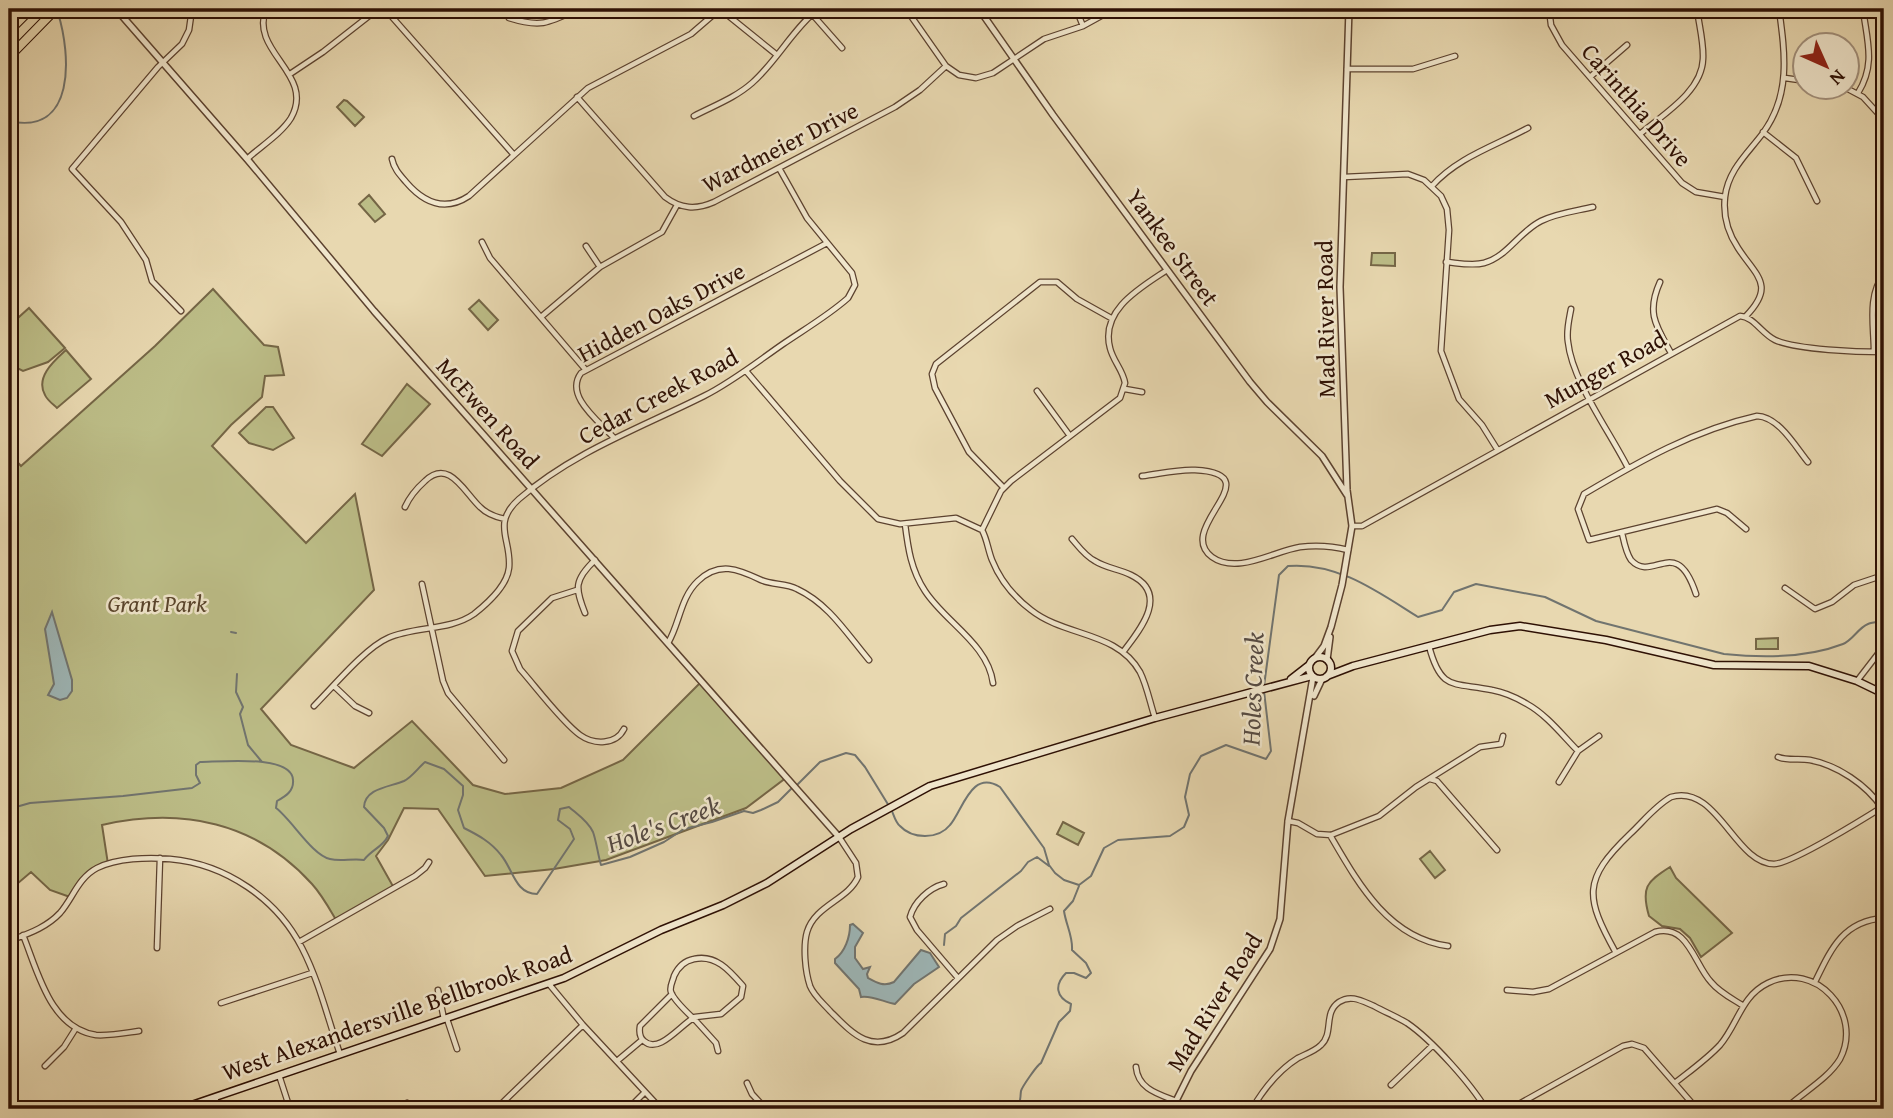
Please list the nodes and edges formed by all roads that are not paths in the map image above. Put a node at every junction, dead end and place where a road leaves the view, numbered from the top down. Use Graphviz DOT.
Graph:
graph roads {
  1 [pos="31,9"];
  2 [pos="56,9"];
  3 [pos="116,9"];
  4 [pos="192,9"];
  5 [pos="266,9"];
  6 [pos="378,9"];
  7 [pos="385,9"];
  8 [pos="578,9"];
  9 [pos="720,9"];
  10 [pos="818,9"];
  11 [pos="906,9"];
  12 [pos="979,9"];
  13 [pos="1076,9"];
  14 [pos="1114,9"];
  15 [pos="1349,9"];
  16 [pos="1549,9"];
  17 [pos="1697,9"];
  18 [pos="1779,9"];
  19 [pos="1863,9"];
  20 [pos="811,14"];
  21 [pos="509,18"];
  22 [pos="1083,26"];
  23 [pos="9,31"];
  24 [pos="1627,45"];
  25 [pos="842,48"];
  26 [pos="776,55"];
  27 [pos="1455,56"];
  28 [pos="9,57"];
  29 [pos="1014,59"];
  30 [pos="163,62"];
  31 [pos="946,66"];
  32 [pos="1347,69"];
  33 [pos="290,75"];
  34 [pos="1590,77"];
  35 [pos="1785,78"];
  36 [pos="1792,79"];
  37 [pos="1862,86"];
  38 [pos="577,97"];
  39 [pos="1862,97"];
  40 [pos="694,116"];
  41 [pos="1884,120"];
  42 [pos="1528,128"];
  43 [pos="1763,132"];
  44 [pos="1640,134"];
  45 [pos="513,155"];
  46 [pos="247,159"];
  47 [pos="392,159"];
  48 [pos="779,168"];
  49 [pos="1344,177"];
  50 [pos="1432,186"];
  51 [pos="1725,197"];
  52 [pos="1817,201"];
  53 [pos="677,205"];
  54 [pos="1593,207"];
  55 [pos="482,242"];
  56 [pos="827,243"];
  57 [pos="586,246"];
  58 [pos="1446,262"];
  59 [pos="600,267"];
  60 [pos="1167,270"];
  61 [pos="1884,274"];
  62 [pos="1660,282"];
  63 [pos="1571,309"];
  64 [pos="181,311"];
  65 [pos="1746,316"];
  66 [pos="541,317"];
  67 [pos="1111,318"];
  68 [pos="1874,352"];
  69 [pos="1884,352"];
  70 [pos="1671,353"];
  71 [pos="585,369"];
  72 [pos="746,370"];
  73 [pos="1125,388"];
  74 [pos="1037,391"];
  75 [pos="1142,391"];
  76 [pos="1589,398"];
  77 [pos="1070,436"];
  78 [pos="614,438"];
  79 [pos="1497,449"];
  80 [pos="1808,462"];
  81 [pos="1628,468"];
  82 [pos="1142,476"];
  83 [pos="1004,488"];
  84 [pos="532,489"];
  85 [pos="1348,497"];
  86 [pos="405,507"];
  87 [pos="505,519"];
  88 [pos="905,524"];
  89 [pos="1352,526"];
  90 [pos="1746,529"];
  91 [pos="982,530"];
  92 [pos="1622,533"];
  93 [pos="1072,539"];
  94 [pos="1349,550"];
  95 [pos="595,561"];
  96 [pos="1884,575"];
  97 [pos="422,584"];
  98 [pos="1785,588"];
  99 [pos="576,590"];
  100 [pos="1696,594"];
  101 [pos="585,613"];
  102 [pos="431,627"];
  103 [pos="1331,627"];
  104 [pos="668,643"];
  105 [pos="1429,646"];
  106 [pos="1884,646"];
  107 [pos="1123,652"];
  108 [pos="1315,658"];
  109 [pos="869,660"];
  110 [pos="1329,661"];
  111 [pos="1308,665"];
  112 [pos="1353,666"];
  113 [pos="1312,676"];
  114 [pos="1324,678"];
  115 [pos="1857,681"];
  116 [pos="993,682"];
  117 [pos="1282,683"];
  118 [pos="334,686"];
  119 [pos="1884,694"];
  120 [pos="1310,705"];
  121 [pos="314,706"];
  122 [pos="369,713"];
  123 [pos="1155,718"];
  124 [pos="624,729"];
  125 [pos="1503,736"];
  126 [pos="1599,736"];
  127 [pos="1578,751"];
  128 [pos="1778,757"];
  129 [pos="504,760"];
  130 [pos="1430,779"];
  131 [pos="1559,782"];
  132 [pos="1883,807"];
  133 [pos="1288,821"];
  134 [pos="1330,835"];
  135 [pos="839,837"];
  136 [pos="1497,850"];
  137 [pos="160,858"];
  138 [pos="429,862"];
  139 [pos="944,884"];
  140 [pos="1050,909"];
  141 [pos="1884,918"];
  142 [pos="23,935"];
  143 [pos="9,941"];
  144 [pos="299,942"];
  145 [pos="1448,946"];
  146 [pos="157,948"];
  147 [pos="1616,953"];
  148 [pos="312,973"];
  149 [pos="958,978"];
  150 [pos="1815,982"];
  151 [pos="549,984"];
  152 [pos="438,990"];
  153 [pos="1507,990"];
  154 [pos="672,994"];
  155 [pos="221,1003"];
  156 [pos="1742,1005"];
  157 [pos="693,1018"];
  158 [pos="446,1019"];
  159 [pos="583,1025"];
  160 [pos="76,1028"];
  161 [pos="139,1031"];
  162 [pos="642,1040"];
  163 [pos="1432,1046"];
  164 [pos="457,1049"];
  165 [pos="718,1051"];
  166 [pos="340,1054"];
  167 [pos="617,1061"];
  168 [pos="45,1066"];
  169 [pos="1136,1067"];
  170 [pos="279,1075"];
  171 [pos="747,1083"];
  172 [pos="1675,1083"];
  173 [pos="1391,1085"];
  174 [pos="646,1092"];
  175 [pos="215,1098"];
  176 [pos="1176,1101"];
  177 [pos="407,1103"];
  178 [pos="762,1108"];
  179 [pos="180,1109"];
  180 [pos="219,1109"];
  181 [pos="290,1109"];
  182 [pos="398,1109"];
  183 [pos="496,1109"];
  184 [pos="628,1109"];
  185 [pos="661,1109"];
  186 [pos="1172,1109"];
  187 [pos="1252,1109"];
  188 [pos="1486,1109"];
  189 [pos="1510,1109"];
  190 [pos="1697,1109"];
  191 [pos="1785,1109"];
  1 -- 23 [label="highway"];
  2 -- 28 [label="highway"];
  3 -- 30 [label="street, McEwen Road"];
  4 -- 30 [label="street"];
  5 -- 33 [label="street"];
  6 -- 33 [label="street"];
  7 -- 45 [label="street"];
  8 -- 21 [label="street"];
  9 -- 26 [label="street"];
  9 -- 38 [label="street"];
  10 -- 20 [label="street"];
  11 -- 31 [label="street"];
  12 -- 29 [label="street, Yankee Street"];
  13 -- 22 [label="street"];
  14 -- 22 [label="street"];
  15 -- 32 [label="street, Mad River Road"];
  16 -- 34 [label="street, Carinthia Drive"];
  17 -- 44 [label="street"];
  18 -- 35 [label="street"];
  19 -- 37 [label="street"];
  20 -- 25 [label="street"];
  20 -- 26 [label="street"];
  22 -- 29 [label="street"];
  24 -- 34 [label="street"];
  26 -- 40 [label="street"];
  27 -- 32 [label="street"];
  29 -- 31 [label="street"];
  29 -- 60 [label="street, Yankee Street"];
  30 -- 46 [label="street, McEwen Road"];
  30 -- 64 [label="street"];
  31 -- 48 [label="street, Wardmeier Drive"];
  32 -- 49 [label="street, Mad River Road"];
  33 -- 46 [label="street"];
  34 -- 44 [label="street, Carinthia Drive"];
  35 -- 36 [label="street"];
  35 -- 43 [label="street"];
  38 -- 45 [label="street"];
  38 -- 53 [label="street, Wardmeier Drive"];
  39 -- 41 [label="street"];
  42 -- 50 [label="street"];
  43 -- 51 [label="street"];
  43 -- 52 [label="street"];
  44 -- 51 [label="street, Carinthia Drive"];
  45 -- 47 [label="street"];
  46 -- 84 [label="street, McEwen Road"];
  48 -- 53 [label="street, Wardmeier Drive"];
  48 -- 56 [label="street, Cedar Creek Road"];
  49 -- 50 [label="street"];
  49 -- 85 [label="street, Mad River Road"];
  50 -- 58 [label="street"];
  51 -- 65 [label="street"];
  53 -- 59 [label="street"];
  54 -- 58 [label="street"];
  55 -- 66 [label="street"];
  56 -- 71 [label="street, Hidden Oaks Drive"];
  56 -- 72 [label="street, Cedar Creek Road"];
  57 -- 59 [label="street"];
  58 -- 79 [label="street"];
  59 -- 66 [label="street"];
  60 -- 67 [label="street"];
  60 -- 85 [label="street, Yankee Street"];
  61 -- 68 [label="street"];
  62 -- 70 [label="street"];
  63 -- 76 [label="street"];
  65 -- 68 [label="street"];
  65 -- 70 [label="street, Munger Road"];
  66 -- 71 [label="street"];
  67 -- 73 [label="street"];
  67 -- 83 [label="street"];
  68 -- 69 [label="street"];
  70 -- 76 [label="street, Munger Road"];
  71 -- 78 [label="street, Hidden Oaks Drive"];
  72 -- 78 [label="street, Cedar Creek Road"];
  72 -- 88 [label="street"];
  73 -- 75 [label="street"];
  73 -- 77 [label="street"];
  74 -- 77 [label="street"];
  76 -- 79 [label="street, Munger Road"];
  76 -- 81 [label="street"];
  77 -- 83 [label="street"];
  78 -- 84 [label="street, Cedar Creek Road"];
  79 -- 89 [label="street, Munger Road"];
  80 -- 81 [label="street"];
  81 -- 92 [label="street"];
  82 -- 94 [label="street"];
  83 -- 91 [label="street"];
  84 -- 87 [label="street, Cedar Creek Road"];
  84 -- 95 [label="street, McEwen Road"];
  85 -- 89 [label="street, Mad River Road"];
  86 -- 87 [label="street"];
  87 -- 102 [label="street"];
  88 -- 91 [label="street"];
  88 -- 116 [label="street"];
  89 -- 94 [label="street, Mad River Road"];
  90 -- 92 [label="street"];
  91 -- 107 [label="street"];
  92 -- 100 [label="street"];
  93 -- 107 [label="street"];
  94 -- 103 [label="street, Mad River Road"];
  95 -- 99 [label="street"];
  95 -- 104 [label="street, McEwen Road"];
  96 -- 98 [label="street"];
  97 -- 102 [label="street"];
  99 -- 101 [label="street"];
  99 -- 124 [label="street"];
  102 -- 118 [label="street"];
  102 -- 129 [label="street"];
  103 -- 108 [label="street, Mad River Road"];
  103 -- 110 [label="street, Mad River Road"];
  104 -- 109 [label="street"];
  104 -- 135 [label="street, McEwen Road"];
  105 -- 112 [label="main road"];
  105 -- 115 [label="main road"];
  105 -- 127 [label="street"];
  106 -- 115 [label="street"];
  107 -- 123 [label="street"];
  108 -- 110 [label="main road"];
  108 -- 111 [label="main road, West Alexandersville Bellbrook Road"];
  110 -- 112 [label="main road"];
  110 -- 114 [label="main road"];
  111 -- 113 [label="main road"];
  111 -- 117 [label="main road, West Alexandersville Bellbrook Road"];
  112 -- 114 [label="main road"];
  113 -- 114 [label="main road, West Alexandersville Bellbrook Road"];
  113 -- 117 [label="main road, West Alexandersville Bellbrook Road"];
  113 -- 120 [label="street, Mad River Road"];
  114 -- 120 [label="street, Mad River Road"];
  115 -- 119 [label="main road"];
  117 -- 123 [label="main road, West Alexandersville Bellbrook Road"];
  118 -- 121 [label="street"];
  118 -- 122 [label="street"];
  120 -- 133 [label="street, Mad River Road"];
  123 -- 135 [label="main road, West Alexandersville Bellbrook Road"];
  125 -- 130 [label="street"];
  126 -- 127 [label="street"];
  127 -- 131 [label="street"];
  128 -- 132 [label="street"];
  130 -- 134 [label="street"];
  130 -- 136 [label="street"];
  132 -- 147 [label="street"];
  133 -- 134 [label="street"];
  133 -- 176 [label="street, Mad River Road"];
  134 -- 145 [label="street"];
  135 -- 149 [label="street"];
  135 -- 151 [label="main road, West Alexandersville Bellbrook Road"];
  137 -- 142 [label="street"];
  137 -- 144 [label="street"];
  137 -- 146 [label="street"];
  138 -- 144 [label="street"];
  139 -- 149 [label="street"];
  140 -- 149 [label="street"];
  141 -- 150 [label="street"];
  142 -- 143 [label="street"];
  142 -- 160 [label="street"];
  144 -- 148 [label="street"];
  147 -- 153 [label="street"];
  147 -- 156 [label="street"];
  148 -- 155 [label="street"];
  148 -- 166 [label="street"];
  150 -- 156 [label="street"];
  150 -- 191 [label="street"];
  151 -- 158 [label="main road, West Alexandersville Bellbrook Road"];
  151 -- 159 [label="street"];
  152 -- 158 [label="street"];
  154 -- 157 [label="street"];
  154 -- 157 [label="street"];
  154 -- 162 [label="street"];
  156 -- 172 [label="street"];
  157 -- 162 [label="street"];
  157 -- 165 [label="street"];
  158 -- 164 [label="street"];
  158 -- 166 [label="main road, West Alexandersville Bellbrook Road"];
  159 -- 167 [label="street"];
  159 -- 183 [label="street"];
  160 -- 161 [label="street"];
  160 -- 168 [label="street"];
  162 -- 167 [label="street"];
  163 -- 173 [label="street"];
  163 -- 187 [label="street"];
  163 -- 188 [label="street"];
  166 -- 170 [label="main road, West Alexandersville Bellbrook Road"];
  167 -- 174 [label="street"];
  169 -- 176 [label="street"];
  170 -- 175 [label="main road, West Alexandersville Bellbrook Road"];
  170 -- 181 [label="street"];
  171 -- 178 [label="street"];
  172 -- 189 [label="street"];
  172 -- 190 [label="street"];
  174 -- 184 [label="street"];
  174 -- 185 [label="street"];
  175 -- 179 [label="main road, West Alexandersville Bellbrook Road"];
  175 -- 180 [label="street"];
  176 -- 186 [label="street, Mad River Road"];
  177 -- 182 [label="street"];
}
